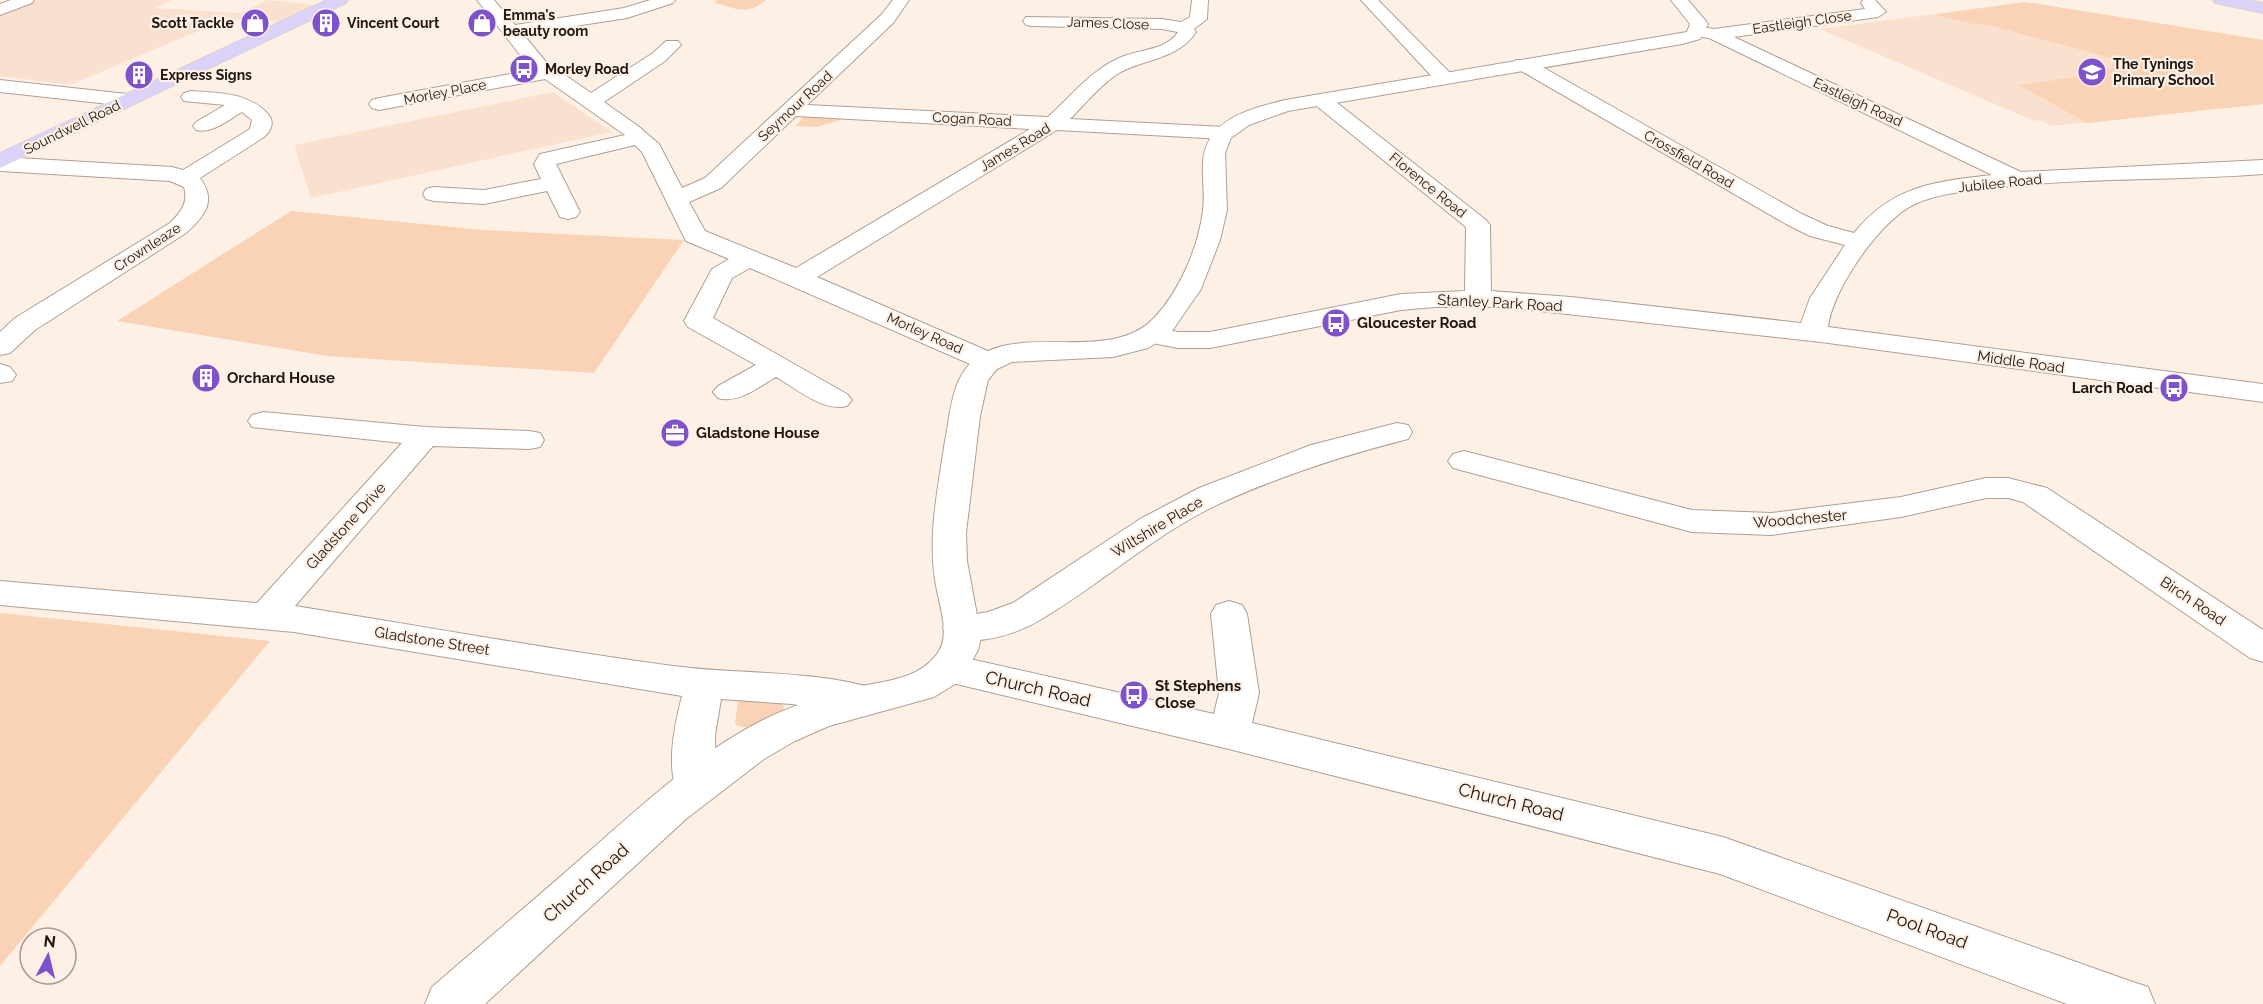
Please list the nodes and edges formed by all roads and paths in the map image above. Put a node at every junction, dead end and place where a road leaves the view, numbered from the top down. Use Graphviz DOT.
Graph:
graph roads {
  1 [pos="26,0"];
  2 [pos="340,0"];
  3 [pos="485,0"];
  4 [pos="667,0"];
  5 [pos="901,0"];
  6 [pos="1200,0"];
  7 [pos="1369,0"];
  8 [pos="1679,0"];
  9 [pos="2221,0"];
  10 [pos="1869,3"];
  11 [pos="2263,8"];
  12 [pos="0,9"];
  13 [pos="1032,21"];
  14 [pos="1184,28"];
  15 [pos="511,31"];
  16 [pos="1705,32"];
  17 [pos="672,45"];
  18 [pos="1523,64"];
  19 [pos="547,73"];
  20 [pos="1444,78"];
  21 [pos="0,86"];
  22 [pos="191,97"];
  23 [pos="1320,99"];
  24 [pos="127,100"];
  25 [pos="590,102"];
  26 [pos="243,103"];
  27 [pos="378,104"];
  28 [pos="792,110"];
  29 [pos="1054,123"];
  30 [pos="203,126"];
  31 [pos="1224,133"];
  32 [pos="640,138"];
  33 [pos="0,163"];
  34 [pos="2254,168"];
  35 [pos="187,177"];
  36 [pos="2018,179"];
  37 [pos="554,183"];
  38 [pos="2263,185"];
  39 [pos="434,194"];
  40 [pos="678,198"];
  41 [pos="568,212"];
  42 [pos="1861,242"];
  43 [pos="749,258"];
  44 [pos="87,259"];
  45 [pos="126,261"];
  46 [pos="798,278"];
  47 [pos="1478,298"];
  48 [pos="1814,332"];
  49 [pos="1152,334"];
  50 [pos="987,361"];
  51 [pos="1,365"];
  52 [pos="776,366"];
  53 [pos="729,392"];
  54 [pos="2263,393"];
  55 [pos="837,400"];
  56 [pos="263,421"];
  57 [pos="1397,432"];
  58 [pos="426,436"];
  59 [pos="529,440"];
  60 [pos="1464,461"];
  61 [pos="2124,554"];
  62 [pos="0,593"];
  63 [pos="1229,614"];
  64 [pos="266,616"];
  65 [pos="962,628"];
  66 [pos="2263,648"];
  67 [pos="948,668"];
  68 [pos="706,684"];
  69 [pos="862,700"];
  70 [pos="1229,733"];
  71 [pos="695,787"];
  72 [pos="1723,856"];
  73 [pos="450,1004"];
  74 [pos="2130,1004"];
  1 -- 12 [label="street"];
  2 -- 24 [label="main road, Soundwell Road"];
  3 -- 15 [label="street, Morley Road"];
  4 -- 15 [label="street"];
  5 -- 28 [label="street, Seymour Road"];
  6 -- 14 [label="street, James Road"];
  7 -- 20 [label="street"];
  8 -- 16 [label="street"];
  9 -- 11 [label="main road"];
  10 -- 16 [label="street, Eastleigh Close"];
  13 -- 14 [label="street, James Close"];
  14 -- 29 [label="street, James Road"];
  15 -- 19 [label="street, Morley Road"];
  16 -- 18 [label="street"];
  16 -- 36 [label="street, Eastleigh Road"];
  17 -- 25 [label="street"];
  18 -- 20 [label="street"];
  18 -- 42 [label="street, Crossfield Road"];
  19 -- 25 [label="street, Morley Road"];
  19 -- 27 [label="street, Morley Place"];
  20 -- 23 [label="street"];
  21 -- 24 [label="street"];
  22 -- 26 [label="street"];
  23 -- 31 [label="street"];
  23 -- 47 [label="street, Florence Road"];
  24 -- 33 [label="main road, Soundwell Road"];
  25 -- 32 [label="street, Morley Road"];
  26 -- 30 [label="street"];
  26 -- 35 [label="street"];
  28 -- 29 [label="street, Cogan Road"];
  28 -- 40 [label="street, Seymour Road"];
  29 -- 31 [label="street, Cogan Road"];
  29 -- 46 [label="street, James Road"];
  31 -- 49 [label="street"];
  32 -- 37 [label="street"];
  32 -- 40 [label="street, Morley Road"];
  33 -- 35 [label="street"];
  34 -- 36 [label="street, Jubilee Road"];
  34 -- 38 [label="street"];
  35 -- 45 [label="street, Crownleaze"];
  36 -- 42 [label="street, Jubilee Road"];
  37 -- 39 [label="street"];
  37 -- 41 [label="street"];
  40 -- 43 [label="street, Morley Road"];
  42 -- 48 [label="street, Jubilee Road"];
  43 -- 46 [label="street, Morley Road"];
  43 -- 52 [label="street"];
  44 -- 45 [label="street"];
  45 -- 51 [label="street, Crownleaze"];
  46 -- 50 [label="street, Morley Road"];
  47 -- 48 [label="street, Stanley Park Road"];
  47 -- 49 [label="street, Stanley Park Road"];
  48 -- 54 [label="street, Middle Road"];
  49 -- 50 [label="street"];
  50 -- 65 [label="street"];
  52 -- 53 [label="street"];
  52 -- 55 [label="street"];
  56 -- 58 [label="street"];
  57 -- 65 [label="street, Wiltshire Place"];
  58 -- 59 [label="street"];
  58 -- 64 [label="street, Gladstone Drive"];
  60 -- 61 [label="street, Woodchester"];
  61 -- 66 [label="street, Birch Road"];
  62 -- 64 [label="street, Gladstone Street"];
  63 -- 70 [label="street"];
  64 -- 68 [label="street, Gladstone Street"];
  65 -- 67 [label="street"];
  67 -- 69 [label="street, Church Road"];
  67 -- 70 [label="street, Church Road"];
  68 -- 69 [label="street, Gladstone Street"];
  68 -- 71 [label="street"];
  69 -- 71 [label="street, Church Road"];
  70 -- 72 [label="street, Church Road"];
  71 -- 73 [label="street, Church Road"];
  72 -- 74 [label="street, Pool Road"];
}
